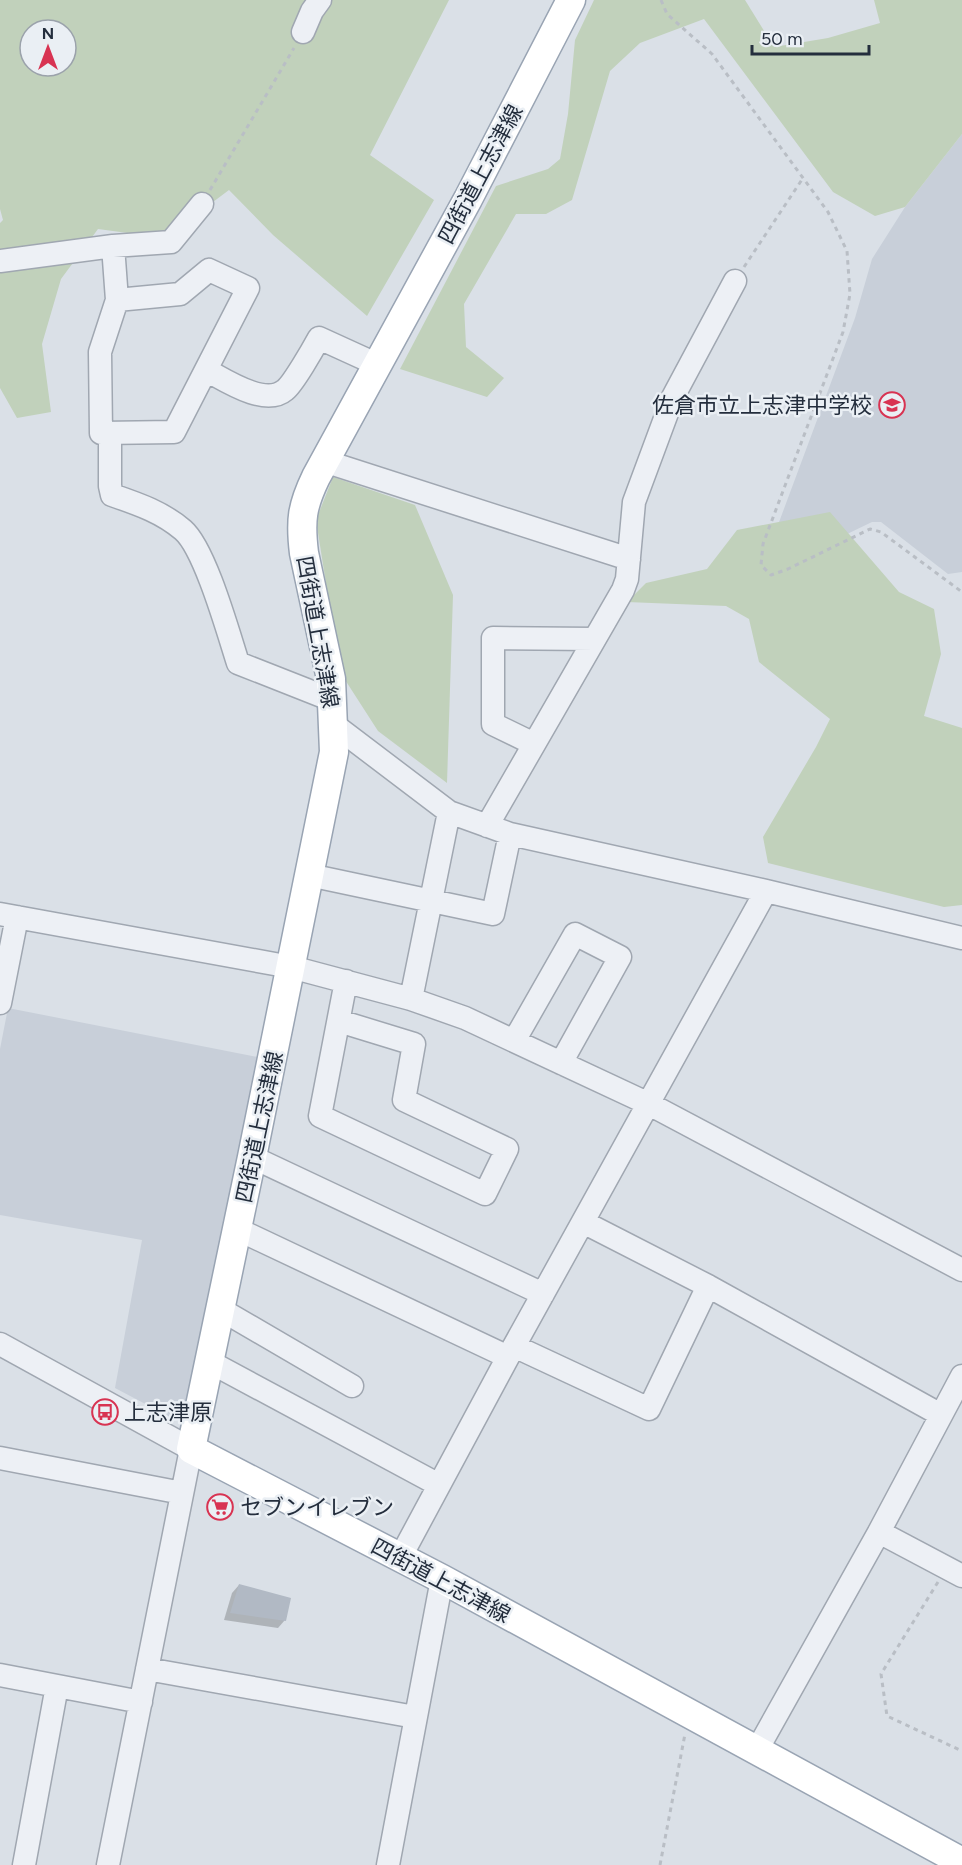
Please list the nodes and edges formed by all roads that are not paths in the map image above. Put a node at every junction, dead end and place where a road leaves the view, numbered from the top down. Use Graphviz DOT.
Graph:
graph roads {
  1 [pos="571,0"];
  2 [pos="313,4"];
  3 [pos="303,32"];
  4 [pos="202,204"];
  5 [pos="113,246"];
  6 [pos="0,261"];
  7 [pos="735,281"];
  8 [pos="117,300"];
  9 [pos="376,364"];
  10 [pos="206,370"];
  11 [pos="110,433"];
  12 [pos="324,460"];
  13 [pos="628,559"];
  14 [pos="594,639"];
  15 [pos="333,712"];
  16 [pos="534,744"];
  17 [pos="449,812"];
  18 [pos="487,826"];
  19 [pos="510,834"];
  20 [pos="309,875"];
  21 [pos="766,891"];
  22 [pos="431,902"];
  23 [pos="8,916"];
  24 [pos="962,938"];
  25 [pos="291,967"];
  26 [pos="346,981"];
  27 [pos="411,999"];
  28 [pos="0,1003"];
  29 [pos="339,1021"];
  30 [pos="514,1041"];
  31 [pos="561,1063"];
  32 [pos="649,1104"];
  33 [pos="252,1158"];
  34 [pos="583,1222"];
  35 [pos="237,1229"];
  36 [pos="962,1270"];
  37 [pos="708,1286"];
  38 [pos="543,1294"];
  39 [pos="220,1309"];
  40 [pos="0,1344"];
  41 [pos="511,1351"];
  42 [pos="210,1362"];
  43 [pos="962,1376"];
  44 [pos="352,1386"];
  45 [pos="941,1415"];
  46 [pos="191,1449"];
  47 [pos="0,1458"];
  48 [pos="439,1485"];
  49 [pos="182,1493"];
  50 [pos="879,1532"];
  51 [pos="400,1558"];
  52 [pos="954,1572"];
  53 [pos="442,1579"];
  54 [pos="147,1669"];
  55 [pos="0,1675"];
  56 [pos="57,1686"];
  57 [pos="141,1702"];
  58 [pos="415,1717"];
  59 [pos="757,1750"];
  60 [pos="947,1859"];
  61 [pos="24,1865"];
  62 [pos="108,1865"];
  63 [pos="388,1865"];
  1 -- 9 [label="main road, 四街道上志津線"];
  2 -- 3 [label="street"];
  4 -- 5 [label="street"];
  5 -- 6 [label="street"];
  5 -- 8 [label="street"];
  7 -- 13 [label="street"];
  8 -- 10 [label="street"];
  8 -- 11 [label="street"];
  9 -- 10 [label="street"];
  9 -- 12 [label="main road, 四街道上志津線"];
  10 -- 11 [label="street"];
  11 -- 15 [label="street"];
  12 -- 13 [label="street"];
  12 -- 15 [label="main road, 四街道上志津線"];
  13 -- 14 [label="street"];
  14 -- 16 [label="street"];
  14 -- 16 [label="street"];
  15 -- 17 [label="street"];
  15 -- 20 [label="main road, 四街道上志津線"];
  16 -- 18 [label="street"];
  17 -- 18 [label="street"];
  17 -- 22 [label="street"];
  18 -- 19 [label="street"];
  19 -- 21 [label="street"];
  19 -- 22 [label="street"];
  20 -- 22 [label="street"];
  20 -- 25 [label="main road, 四街道上志津線"];
  21 -- 24 [label="street"];
  21 -- 32 [label="street"];
  22 -- 27 [label="street"];
  23 -- 25 [label="street"];
  23 -- 28 [label="street"];
  25 -- 26 [label="street"];
  25 -- 33 [label="main road, 四街道上志津線"];
  26 -- 27 [label="street"];
  26 -- 29 [label="street"];
  27 -- 30 [label="street"];
  29 -- 29 [label="street"];
  30 -- 31 [label="street"];
  30 -- 31 [label="street"];
  31 -- 32 [label="street"];
  32 -- 34 [label="street"];
  32 -- 36 [label="street"];
  33 -- 35 [label="main road, 四街道上志津線"];
  33 -- 38 [label="street"];
  34 -- 37 [label="street"];
  34 -- 38 [label="street"];
  35 -- 39 [label="main road, 四街道上志津線"];
  35 -- 41 [label="street"];
  37 -- 41 [label="street"];
  37 -- 45 [label="street"];
  38 -- 41 [label="street"];
  39 -- 42 [label="main road, 四街道上志津線"];
  39 -- 44 [label="street"];
  40 -- 46 [label="street"];
  41 -- 48 [label="street"];
  42 -- 46 [label="main road, 四街道上志津線"];
  42 -- 48 [label="street"];
  43 -- 45 [label="street"];
  45 -- 50 [label="street"];
  46 -- 49 [label="street"];
  46 -- 51 [label="main road, 四街道上志津線"];
  47 -- 49 [label="street"];
  48 -- 51 [label="street"];
  49 -- 54 [label="street"];
  50 -- 52 [label="street"];
  50 -- 59 [label="street"];
  51 -- 53 [label="main road, 四街道上志津線"];
  53 -- 58 [label="street"];
  53 -- 59 [label="main road, 四街道上志津線"];
  54 -- 57 [label="street"];
  54 -- 58 [label="street"];
  55 -- 56 [label="street"];
  56 -- 57 [label="street"];
  56 -- 61 [label="street"];
  57 -- 62 [label="street"];
  58 -- 63 [label="street"];
  59 -- 60 [label="main road, 四街道上志津線"];
}
